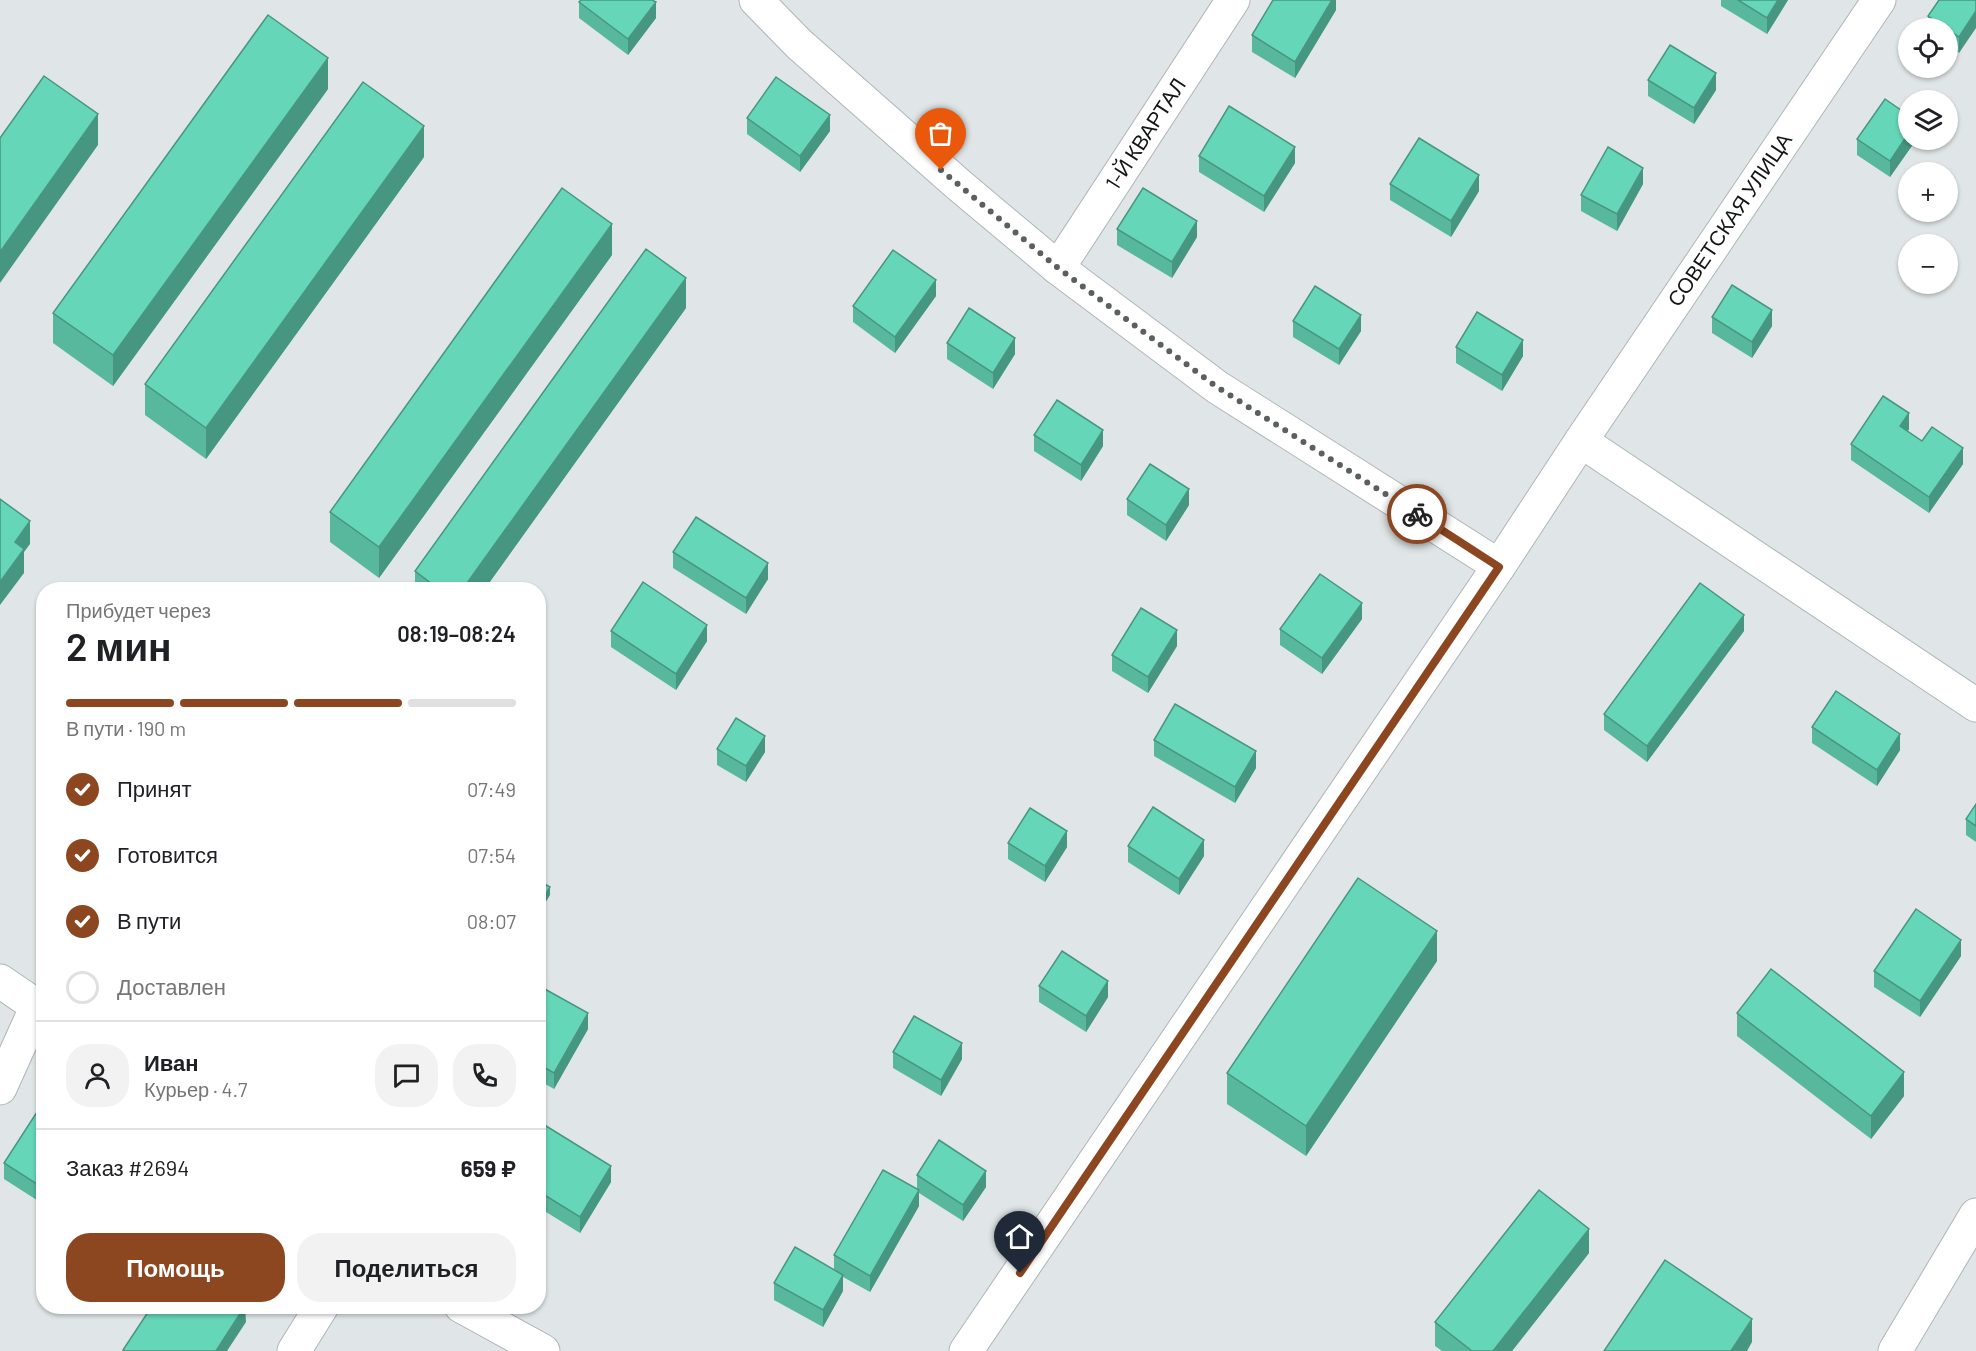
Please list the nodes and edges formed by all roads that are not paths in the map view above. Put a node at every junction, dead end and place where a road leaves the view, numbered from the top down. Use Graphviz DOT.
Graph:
graph roads {
  1 [pos="756,0"];
  2 [pos="1233,0"];
  3 [pos="1879,0"];
  4 [pos="1058,268"];
  5 [pos="1581,441"];
  6 [pos="1499,567"];
  7 [pos="1976,705"];
  8 [pos="0,981"];
  9 [pos="36,1006"];
  10 [pos="36,1017"];
  11 [pos="0,1088"];
  12 [pos="1976,1215"];
  13 [pos="317,1314"];
  14 [pos="476,1314"];
  15 [pos="294,1351"];
  16 [pos="543,1351"];
  17 [pos="966,1351"];
  18 [pos="1895,1351"];
  1 -- 4 [label="main road"];
  2 -- 4 [label="main road, 1-Й КВАРТАЛ"];
  3 -- 5 [label="main road, СОВЕТСКАЯ УЛИЦА"];
  4 -- 6 [label="main road"];
  5 -- 6 [label="main road, СОВЕТСКАЯ УЛИЦА"];
  5 -- 7 [label="main road"];
  6 -- 17 [label="main road, СОВЕТСКАЯ УЛИЦА"];
  8 -- 9 [label="main road"];
  10 -- 11 [label="main road"];
  12 -- 18 [label="main road"];
  13 -- 15 [label="main road"];
  14 -- 16 [label="main road"];
}
